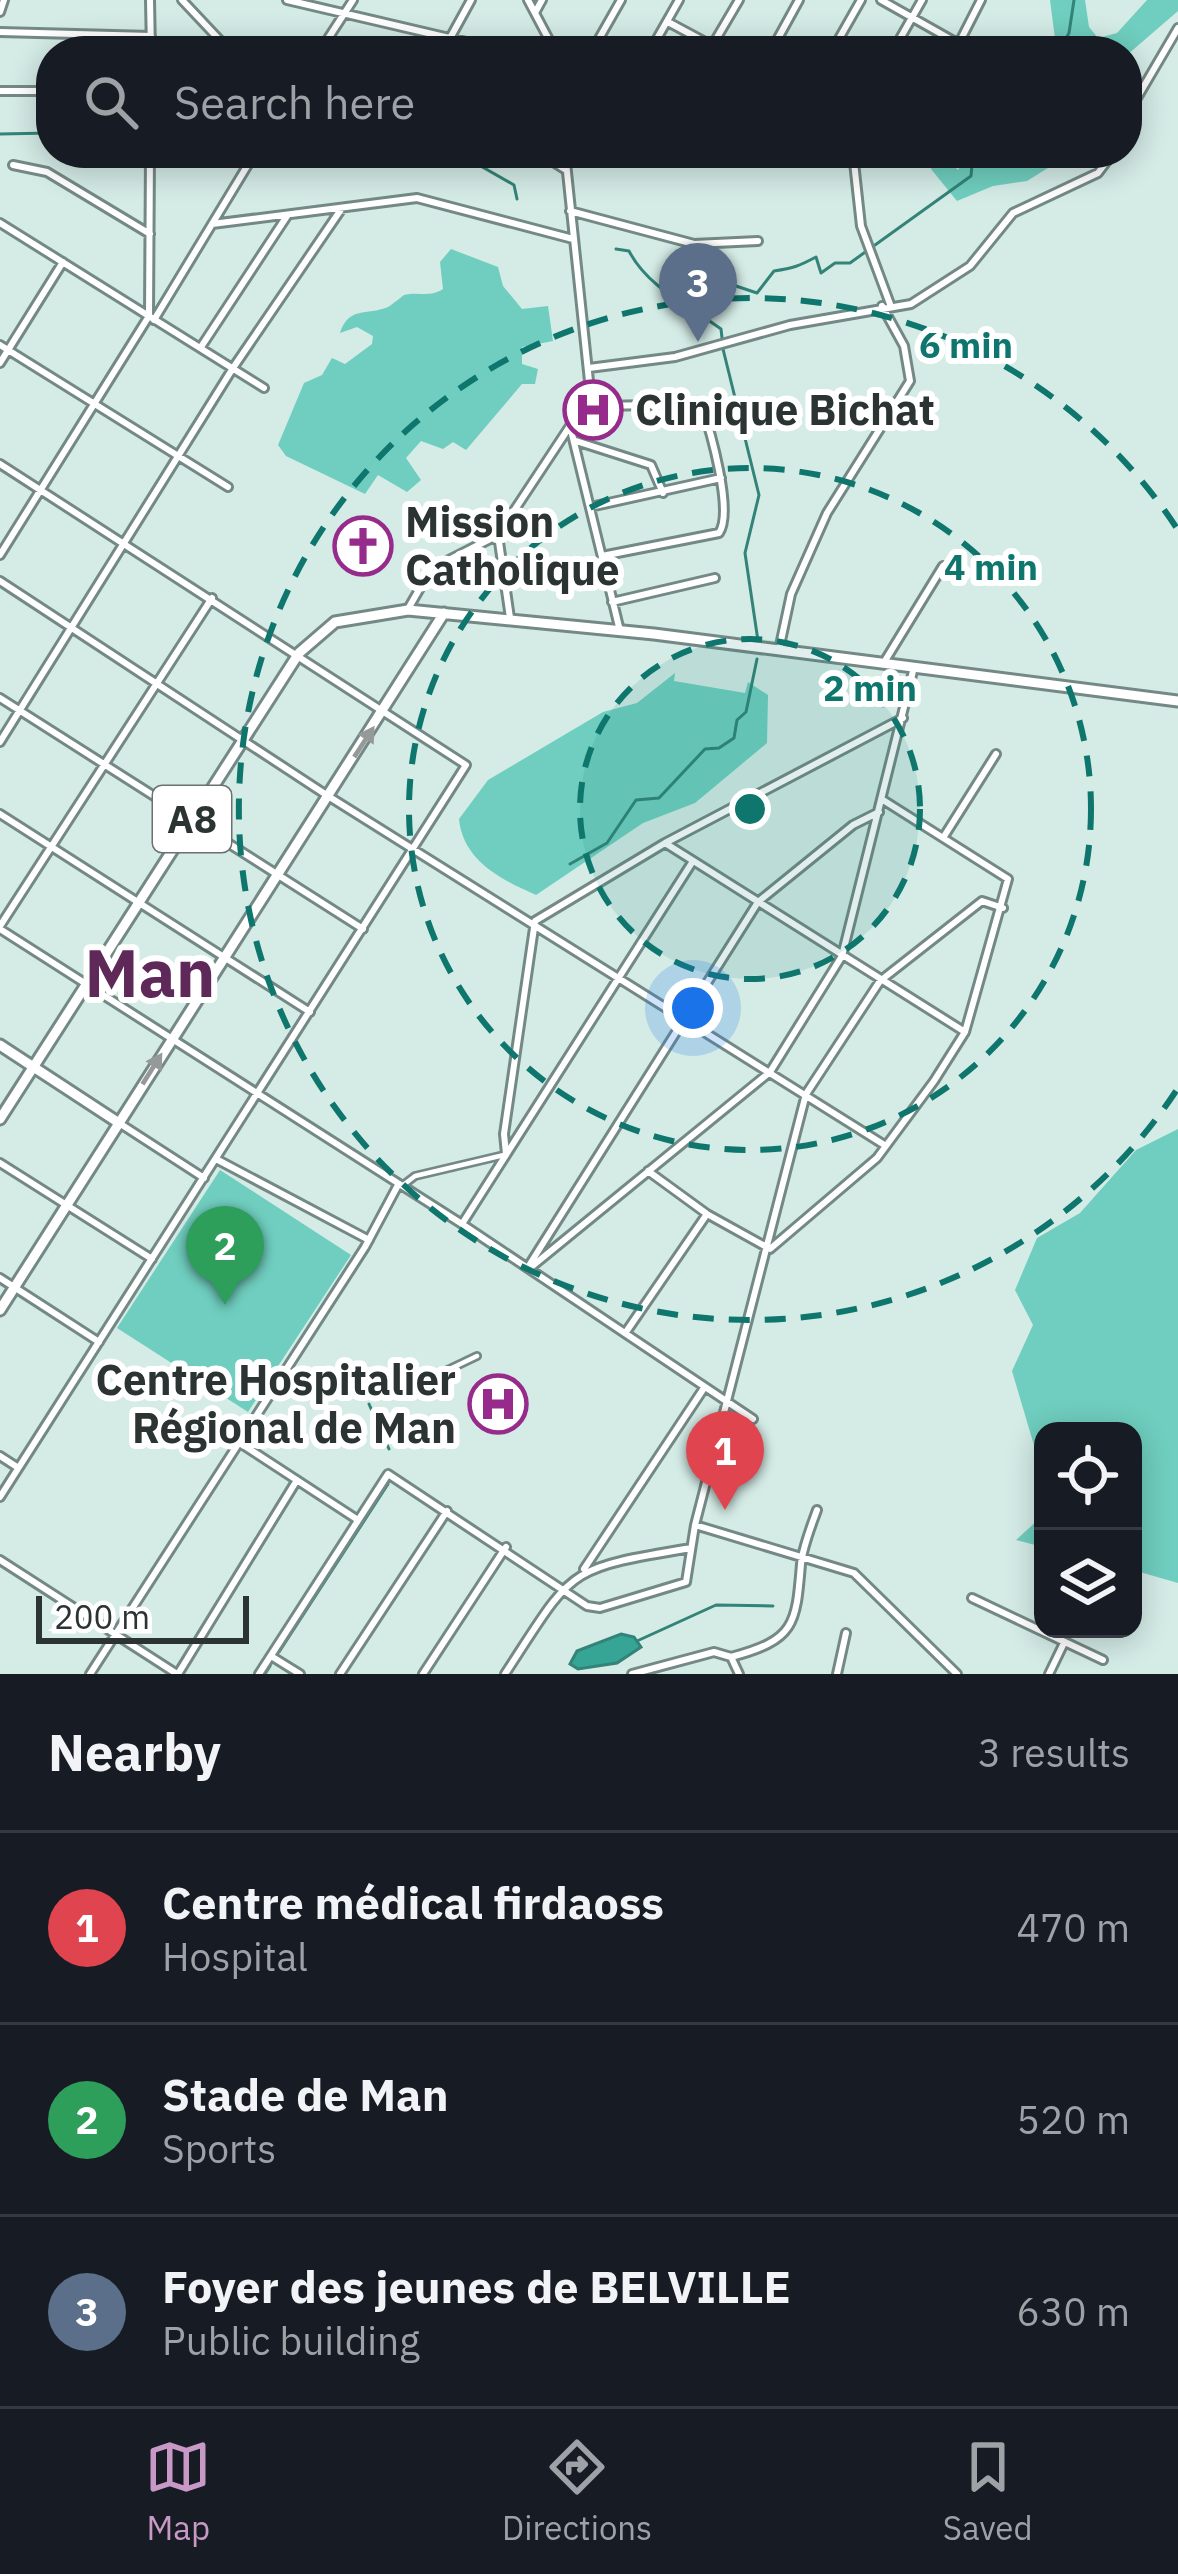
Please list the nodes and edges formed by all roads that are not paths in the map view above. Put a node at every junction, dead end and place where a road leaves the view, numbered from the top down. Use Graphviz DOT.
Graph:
graph roads {
  1 [pos="4,0"];
  2 [pos="151,0"];
  3 [pos="182,0"];
  4 [pos="287,0"];
  5 [pos="353,0"];
  6 [pos="471,0"];
  7 [pos="528,0"];
  8 [pos="542,0"];
  9 [pos="621,0"];
  10 [pos="679,0"];
  11 [pos="739,0"];
  12 [pos="799,0"];
  13 [pos="861,0"];
  14 [pos="881,0"];
  15 [pos="922,0"];
  16 [pos="982,0"];
  17 [pos="536,11"];
  18 [pos="0,12"];
  19 [pos="344,13"];
  20 [pos="912,18"];
  21 [pos="668,22"];
  22 [pos="1178,28"];
  23 [pos="0,32"];
  24 [pos="151,36"];
  25 [pos="216,36"];
  26 [pos="329,36"];
  27 [pos="434,36"];
  28 [pos="452,36"];
  29 [pos="547,36"];
  30 [pos="601,36"];
  31 [pos="659,36"];
  32 [pos="691,36"];
  33 [pos="718,36"];
  34 [pos="779,36"];
  35 [pos="841,36"];
  36 [pos="901,36"];
  37 [pos="939,36"];
  38 [pos="963,36"];
  39 [pos="1142,89"];
  40 [pos="0,91"];
  41 [pos="36,91"];
  42 [pos="13,165"];
  43 [pos="150,168"];
  44 [pos="246,168"];
  45 [pos="563,168"];
  46 [pos="855,168"];
  47 [pos="1101,168"];
  48 [pos="566,170"];
  49 [pos="342,208"];
  50 [pos="570,211"];
  51 [pos="287,216"];
  52 [pos="0,224"];
  53 [pos="212,224"];
  54 [pos="150,234"];
  55 [pos="574,239"];
  56 [pos="758,241"];
  57 [pos="63,262"];
  58 [pos="886,305"];
  59 [pos="152,318"];
  60 [pos="200,346"];
  61 [pos="4,347"];
  62 [pos="0,363"];
  63 [pos="232,368"];
  64 [pos="589,368"];
  65 [pos="264,388"];
  66 [pos="585,398"];
  67 [pos="94,400"];
  68 [pos="571,426"];
  69 [pos="576,441"];
  70 [pos="178,454"];
  71 [pos="0,464"];
  72 [pos="721,478"];
  73 [pos="229,487"];
  74 [pos="42,490"];
  75 [pos="663,493"];
  76 [pos="590,507"];
  77 [pos="499,535"];
  78 [pos="125,543"];
  79 [pos="0,555"];
  80 [pos="602,556"];
  81 [pos="943,566"];
  82 [pos="715,578"];
  83 [pos="0,580"];
  84 [pos="212,598"];
  85 [pos="612,602"];
  86 [pos="408,610"];
  87 [pos="444,613"];
  88 [pos="510,618"];
  89 [pos="73,627"];
  90 [pos="620,631"];
  91 [pos="779,650"];
  92 [pos="299,653"];
  93 [pos="883,664"];
  94 [pos="914,667"];
  95 [pos="160,681"];
  96 [pos="0,698"];
  97 [pos="1178,701"];
  98 [pos="385,709"];
  99 [pos="20,710"];
  100 [pos="904,717"];
  101 [pos="243,739"];
  102 [pos="0,742"];
  103 [pos="996,754"];
  104 [pos="104,764"];
  105 [pos="328,796"];
  106 [pos="883,800"];
  107 [pos="879,812"];
  108 [pos="0,814"];
  109 [pos="192,819"];
  110 [pos="943,838"];
  111 [pos="665,843"];
  112 [pos="51,846"];
  113 [pos="416,850"];
  114 [pos="693,861"];
  115 [pos="277,873"];
  116 [pos="758,902"];
  117 [pos="138,903"];
  118 [pos="1003,908"];
  119 [pos="535,920"];
  120 [pos="0,927"];
  121 [pos="363,929"];
  122 [pos="842,956"];
  123 [pos="223,958"];
  124 [pos="620,975"];
  125 [pos="880,981"];
  126 [pos="86,984"];
  127 [pos="310,1012"];
  128 [pos="687,1020"];
  129 [pos="965,1032"];
  130 [pos="171,1038"];
  131 [pos="0,1046"];
  132 [pos="33,1067"];
  133 [pos="770,1072"];
  134 [pos="258,1093"];
  135 [pos="806,1094"];
  136 [pos="0,1119"];
  137 [pos="119,1123"];
  138 [pos="886,1146"];
  139 [pos="506,1155"];
  140 [pos="216,1159"];
  141 [pos="0,1162"];
  142 [pos="648,1171"];
  143 [pos="204,1178"];
  144 [pos="400,1184"];
  145 [pos="68,1204"];
  146 [pos="707,1214"];
  147 [pos="462,1224"];
  148 [pos="369,1240"];
  149 [pos="770,1249"];
  150 [pos="152,1259"];
  151 [pos="529,1267"];
  152 [pos="0,1278"];
  153 [pos="15,1288"];
  154 [pos="0,1310"];
  155 [pos="626,1332"];
  156 [pos="99,1342"];
  157 [pos="477,1356"];
  158 [pos="433,1377"];
  159 [pos="704,1388"];
  160 [pos="726,1400"];
  161 [pos="753,1419"];
  162 [pos="240,1443"];
  163 [pos="0,1456"];
  164 [pos="19,1468"];
  165 [pos="297,1480"];
  166 [pos="0,1497"];
  167 [pos="817,1510"];
  168 [pos="447,1511"];
  169 [pos="358,1520"];
  170 [pos="695,1525"];
  171 [pos="506,1547"];
  172 [pos="692,1548"];
  173 [pos="802,1556"];
  174 [pos="0,1560"];
  175 [pos="584,1569"];
  176 [pos="562,1586"];
  177 [pos="972,1598"];
  178 [pos="115,1633"];
  179 [pos="846,1633"];
  180 [pos="1064,1645"];
  181 [pos="271,1656"];
  182 [pos="731,1657"];
  183 [pos="1103,1660"];
  184 [pos="90,1674"];
  185 [pos="177,1674"];
  186 [pos="260,1674"];
  187 [pos="300,1674"];
  188 [pos="340,1674"];
  189 [pos="423,1674"];
  190 [pos="505,1674"];
  191 [pos="632,1674"];
  192 [pos="739,1674"];
  193 [pos="837,1674"];
  194 [pos="957,1674"];
  195 [pos="1049,1674"];
  1 -- 18 [label="street"];
  2 -- 24 [label="street"];
  3 -- 25 [label="street"];
  4 -- 19 [label="street"];
  5 -- 19 [label="street"];
  6 -- 28 [label="street"];
  7 -- 17 [label="street"];
  8 -- 17 [label="street"];
  9 -- 30 [label="street"];
  10 -- 21 [label="street"];
  11 -- 33 [label="street"];
  12 -- 34 [label="street"];
  13 -- 35 [label="street"];
  14 -- 20 [label="street"];
  15 -- 20 [label="street"];
  16 -- 38 [label="street"];
  17 -- 29 [label="street"];
  19 -- 26 [label="street"];
  19 -- 27 [label="street"];
  20 -- 36 [label="street"];
  20 -- 37 [label="street"];
  21 -- 31 [label="street"];
  21 -- 32 [label="street"];
  22 -- 39 [label="street"];
  23 -- 24 [label="street"];
  40 -- 41 [label="street"];
  42 -- 54 [label="street"];
  43 -- 54 [label="street"];
  44 -- 53 [label="street"];
  45 -- 48 [label="street"];
  46 -- 58 [label="street"];
  47 -- 58 [label="street"];
  48 -- 50 [label="street"];
  49 -- 51 [label="street"];
  49 -- 55 [label="street"];
  49 -- 63 [label="street"];
  50 -- 55 [label="street"];
  50 -- 56 [label="street"];
  51 -- 53 [label="street"];
  51 -- 60 [label="street"];
  52 -- 57 [label="street"];
  53 -- 59 [label="street"];
  54 -- 59 [label="street"];
  55 -- 64 [label="street"];
  57 -- 59 [label="street"];
  57 -- 61 [label="street"];
  58 -- 64 [label="street"];
  58 -- 91 [label="street"];
  59 -- 60 [label="street"];
  59 -- 67 [label="street"];
  60 -- 63 [label="street"];
  61 -- 62 [label="street"];
  61 -- 67 [label="street"];
  63 -- 65 [label="street"];
  63 -- 70 [label="street"];
  64 -- 66 [label="street"];
  66 -- 68 [label="street"];
  66 -- 72 [label="street"];
  67 -- 70 [label="street"];
  67 -- 74 [label="street"];
  68 -- 69 [label="street"];
  68 -- 77 [label="street"];
  69 -- 75 [label="street"];
  69 -- 76 [label="street"];
  70 -- 73 [label="street"];
  70 -- 78 [label="street"];
  71 -- 74 [label="street"];
  72 -- 75 [label="street"];
  72 -- 80 [label="street"];
  74 -- 78 [label="street"];
  74 -- 79 [label="street"];
  75 -- 76 [label="street"];
  76 -- 80 [label="street"];
  77 -- 86 [label="street"];
  77 -- 88 [label="street"];
  78 -- 84 [label="street"];
  78 -- 89 [label="street"];
  80 -- 85 [label="street"];
  81 -- 93 [label="street"];
  82 -- 85 [label="street"];
  83 -- 89 [label="street"];
  84 -- 92 [label="street"];
  84 -- 95 [label="street"];
  85 -- 90 [label="street"];
  86 -- 87 [label="main road, A8"];
  86 -- 92 [label="main road, A8"];
  87 -- 88 [label="main road, A8"];
  87 -- 98 [label="main road, A8"];
  88 -- 90 [label="main road, A8"];
  89 -- 95 [label="street"];
  89 -- 99 [label="street"];
  90 -- 91 [label="main road, A8"];
  91 -- 93 [label="main road, A8"];
  92 -- 98 [label="street"];
  92 -- 101 [label="main road, A8"];
  93 -- 94 [label="main road, A8"];
  94 -- 97 [label="main road, A8"];
  94 -- 100 [label="street"];
  95 -- 101 [label="street"];
  95 -- 104 [label="street"];
  96 -- 99 [label="street"];
  105 -- 98 [label="main road, A8, one-way"];
  98 -- 113 [label="street"];
  99 -- 102 [label="street"];
  99 -- 104 [label="street"];
  100 -- 106 [label="street"];
  100 -- 111 [label="street"];
  101 -- 105 [label="street"];
  101 -- 109 [label="main road, A8"];
  103 -- 110 [label="street"];
  104 -- 109 [label="street"];
  104 -- 112 [label="street"];
  105 -- 113 [label="street"];
  105 -- 115 [label="main road, A8"];
  106 -- 107 [label="street"];
  106 -- 110 [label="street"];
  107 -- 116 [label="street"];
  107 -- 122 [label="street"];
  108 -- 112 [label="street"];
  109 -- 115 [label="street"];
  109 -- 117 [label="main road, A8"];
  110 -- 118 [label="street"];
  111 -- 114 [label="street"];
  111 -- 119 [label="street"];
  112 -- 117 [label="street"];
  112 -- 120 [label="street"];
  113 -- 119 [label="street"];
  113 -- 121 [label="street"];
  114 -- 116 [label="street"];
  114 -- 124 [label="street"];
  115 -- 121 [label="street"];
  115 -- 123 [label="main road, A8"];
  116 -- 122 [label="street"];
  116 -- 128 [label="street"];
  117 -- 123 [label="street"];
  117 -- 126 [label="main road, A8"];
  118 -- 125 [label="street"];
  118 -- 129 [label="street"];
  119 -- 124 [label="street"];
  119 -- 139 [label="street"];
  120 -- 126 [label="street"];
  121 -- 127 [label="street"];
  122 -- 125 [label="street"];
  122 -- 133 [label="street"];
  123 -- 127 [label="street"];
  123 -- 130 [label="main road, A8"];
  124 -- 128 [label="street"];
  124 -- 139 [label="street"];
  125 -- 129 [label="street"];
  125 -- 135 [label="street"];
  126 -- 130 [label="street"];
  126 -- 132 [label="main road, A8"];
  127 -- 134 [label="street"];
  128 -- 133 [label="street"];
  128 -- 151 [label="street"];
  129 -- 138 [label="street"];
  130 -- 134 [label="street"];
  137 -- 130 [label="main road, A8, one-way"];
  131 -- 132 [label="main road"];
  132 -- 136 [label="main road, A8"];
  132 -- 137 [label="main road"];
  133 -- 135 [label="street"];
  133 -- 142 [label="street"];
  134 -- 140 [label="street"];
  134 -- 144 [label="street"];
  135 -- 138 [label="street"];
  135 -- 149 [label="street"];
  137 -- 143 [label="street"];
  137 -- 145 [label="main road, A8"];
  138 -- 149 [label="street"];
  139 -- 144 [label="street"];
  139 -- 147 [label="street"];
  140 -- 143 [label="street"];
  140 -- 148 [label="street"];
  141 -- 145 [label="street"];
  142 -- 146 [label="street"];
  142 -- 151 [label="street"];
  143 -- 150 [label="street"];
  144 -- 147 [label="street"];
  144 -- 148 [label="street"];
  145 -- 150 [label="street"];
  145 -- 153 [label="main road, A8"];
  146 -- 149 [label="street"];
  146 -- 155 [label="street"];
  147 -- 151 [label="street"];
  148 -- 162 [label="street"];
  149 -- 160 [label="street"];
  150 -- 156 [label="street"];
  151 -- 155 [label="street"];
  152 -- 153 [label="street"];
  153 -- 154 [label="main road, A8"];
  153 -- 156 [label="street"];
  155 -- 159 [label="street"];
  156 -- 164 [label="street"];
  157 -- 158 [label="street"];
  159 -- 160 [label="street"];
  159 -- 175 [label="street"];
  160 -- 161 [label="street"];
  160 -- 170 [label="street"];
  162 -- 165 [label="street"];
  162 -- 178 [label="street"];
  163 -- 164 [label="street"];
  164 -- 166 [label="street"];
  165 -- 169 [label="street"];
  165 -- 185 [label="street"];
  167 -- 173 [label="street"];
  168 -- 169 [label="street"];
  168 -- 171 [label="street"];
  168 -- 188 [label="street"];
  169 -- 181 [label="street"];
  170 -- 172 [label="street"];
  170 -- 173 [label="street"];
  171 -- 176 [label="street"];
  171 -- 189 [label="street"];
  172 -- 175 [label="street"];
  172 -- 176 [label="street"];
  173 -- 182 [label="street"];
  173 -- 194 [label="street"];
  174 -- 178 [label="street"];
  175 -- 176 [label="street"];
  176 -- 190 [label="street"];
  177 -- 180 [label="street"];
  178 -- 184 [label="street"];
  178 -- 185 [label="street"];
  179 -- 193 [label="street"];
  180 -- 183 [label="street"];
  180 -- 195 [label="street"];
  181 -- 186 [label="street"];
  181 -- 187 [label="street"];
  182 -- 191 [label="street"];
  182 -- 192 [label="street"];
}
